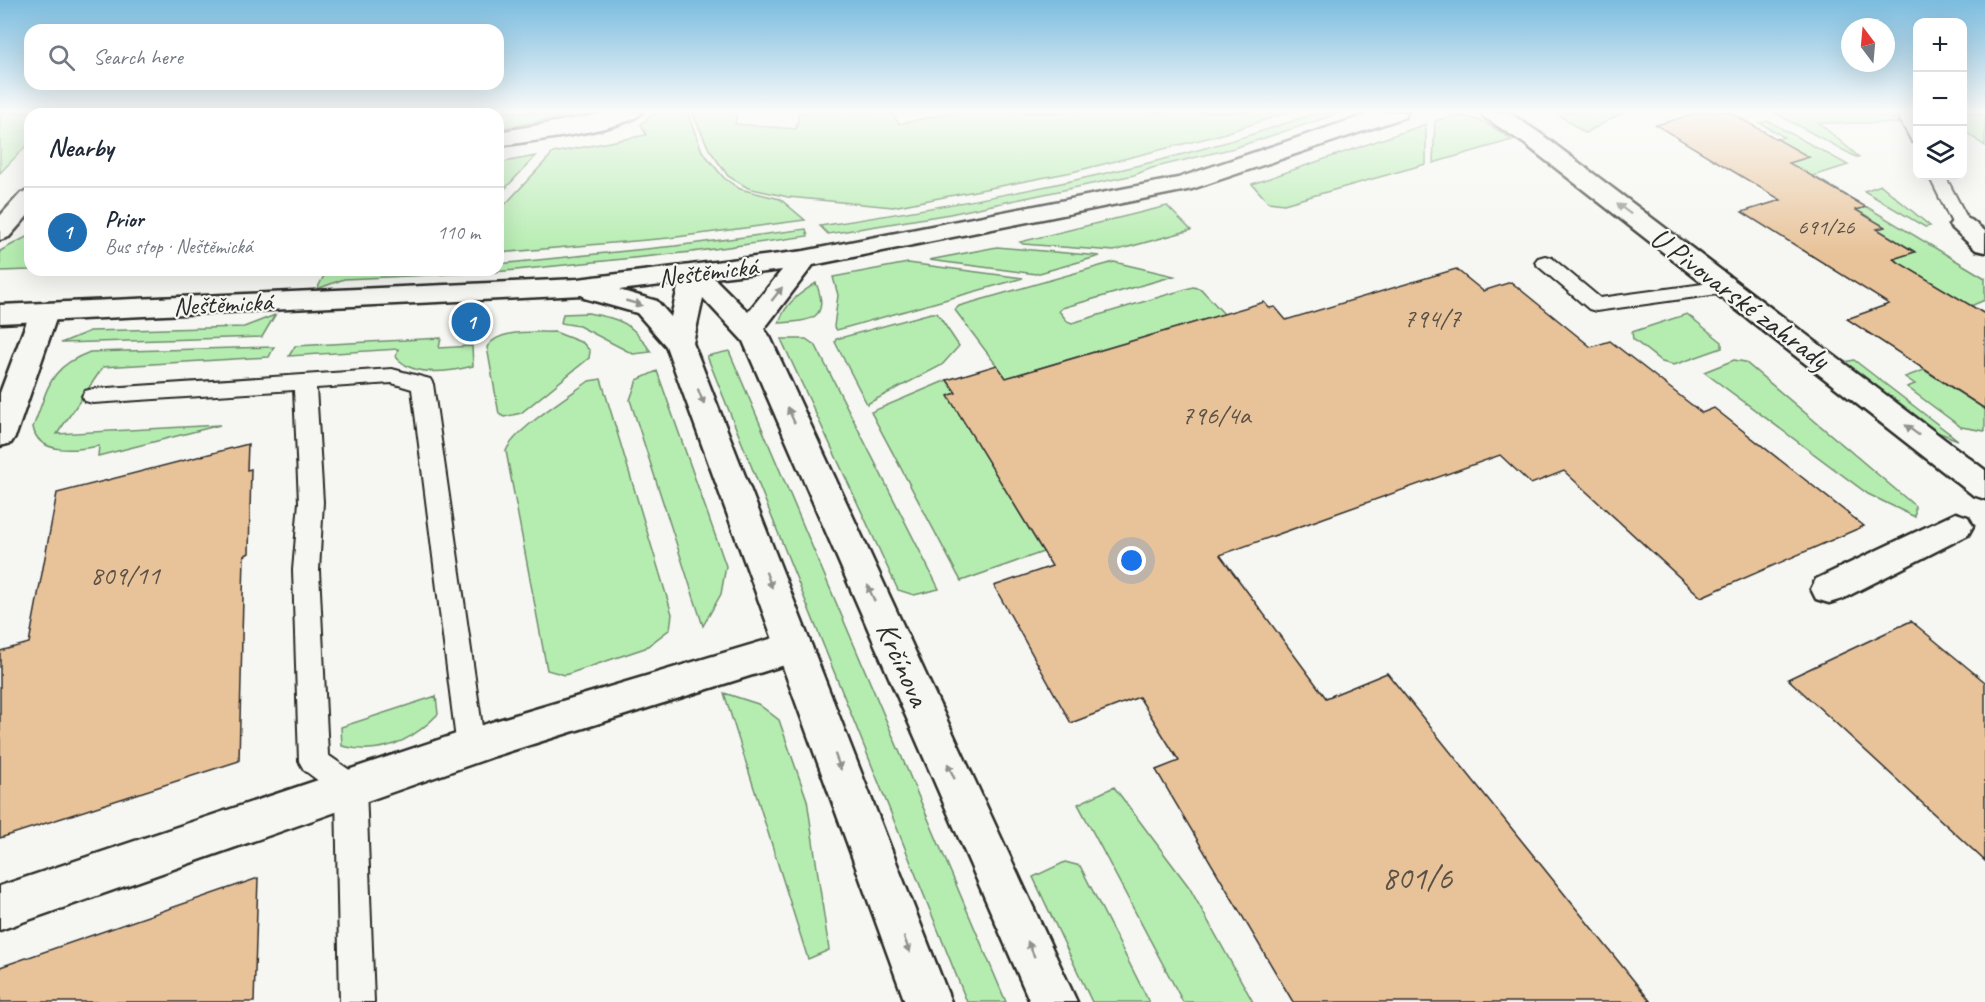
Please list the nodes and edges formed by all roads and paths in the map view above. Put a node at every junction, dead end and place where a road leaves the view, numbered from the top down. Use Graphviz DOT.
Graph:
graph roads {
  1 [pos="1258,159"];
  2 [pos="1559,159"];
  3 [pos="1939,180"];
  4 [pos="24,208"];
  5 [pos="13,225"];
  6 [pos="1962,225"];
  7 [pos="1985,244"];
  8 [pos="804,259"];
  9 [pos="1545,262"];
  10 [pos="695,274"];
  11 [pos="578,287"];
  12 [pos="1725,287"];
  13 [pos="44,313"];
  14 [pos="0,314"];
  15 [pos="750,328"];
  16 [pos="679,343"];
  17 [pos="305,382"];
  18 [pos="93,396"];
  19 [pos="0,435"];
  20 [pos="1972,462"];
  21 [pos="1985,487"];
  22 [pos="1956,526"];
  23 [pos="1829,589"];
  24 [pos="794,646"];
  25 [pos="471,748"];
  26 [pos="351,788"];
  27 [pos="0,908"];
  28 [pos="357,1002"];
  29 [pos="928,1002"];
  30 [pos="1054,1002"];
  1 -- 8 [label="street, Neštěmická"];
  12 -- 2 [label="street, U Pivovarské zahrady, one-way"];
  3 -- 6 [label="lane"];
  4 -- 5 [label="street"];
  6 -- 7 [label="street"];
  8 -- 10 [label="street, Neštěmická"];
  15 -- 8 [label="street, one-way"];
  9 -- 12 [label="lane"];
  10 -- 11 [label="street, Neštěmická"];
  10 -- 15 [label="street, Krčínova"];
  10 -- 16 [label="street"];
  11 -- 13 [label="street, Neštěmická"];
  11 -- 16 [label="street, one-way"];
  20 -- 12 [label="street, U Pivovarské zahrady, one-way"];
  13 -- 14 [label="street, Neštěmická"];
  13 -- 19 [label="street"];
  30 -- 15 [label="street, Krčínova, one-way"];
  16 -- 24 [label="street, one-way"];
  17 -- 18 [label="lane"];
  17 -- 25 [label="lane"];
  17 -- 26 [label="lane"];
  20 -- 21 [label="street, U Pivovarské zahrady"];
  22 -- 23 [label="street"];
  24 -- 25 [label="street"];
  24 -- 29 [label="street, one-way"];
  25 -- 26 [label="street"];
  26 -- 27 [label="street"];
  26 -- 28 [label="lane"];
}
